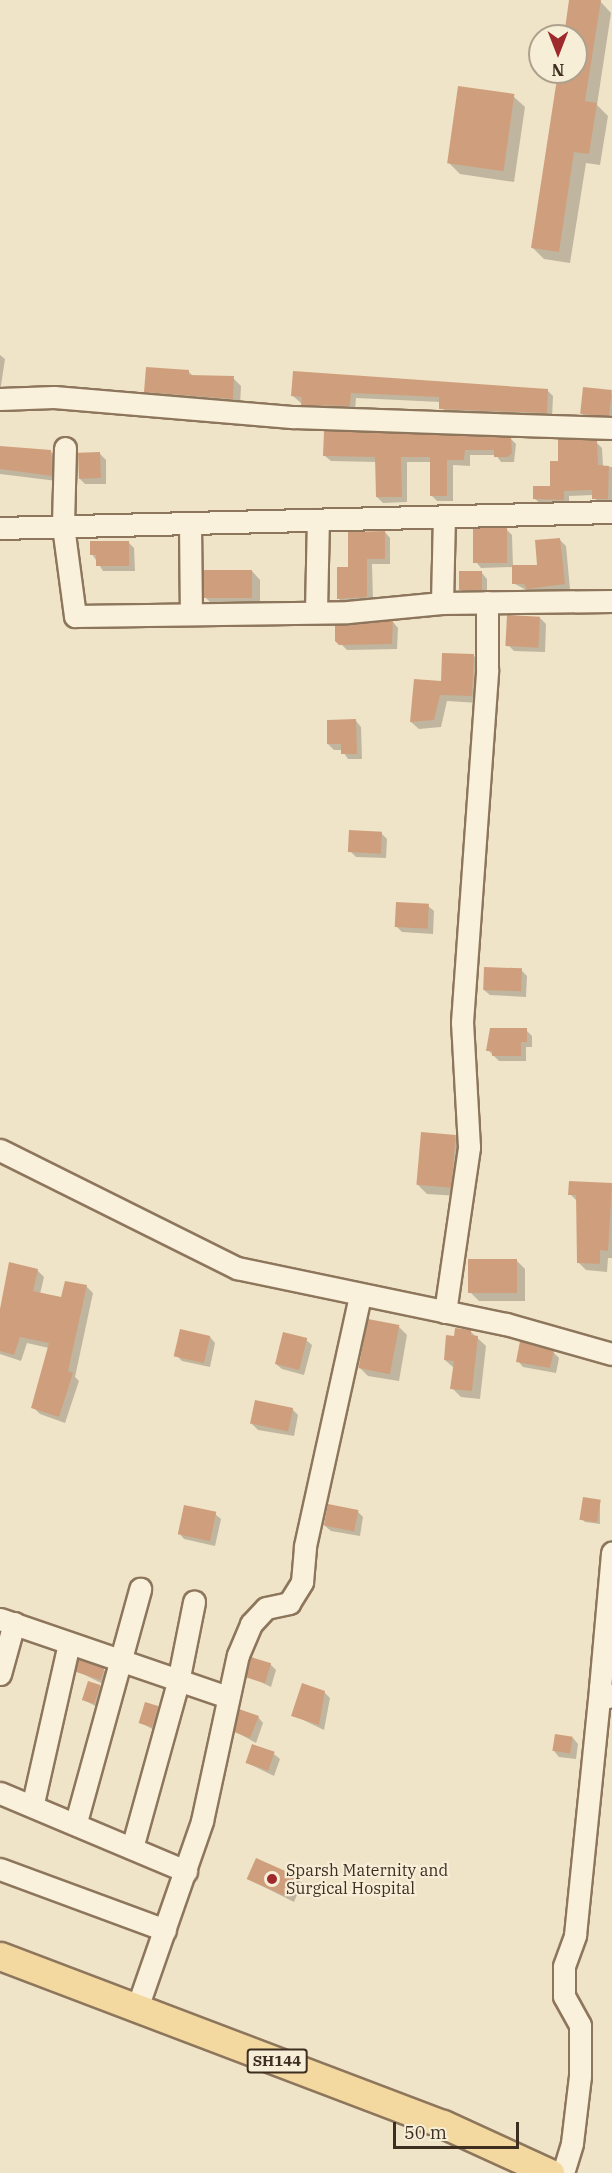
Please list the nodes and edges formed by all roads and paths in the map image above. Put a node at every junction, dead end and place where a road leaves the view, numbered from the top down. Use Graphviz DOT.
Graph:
graph roads {
  1 [pos="0,399"];
  2 [pos="612,428"];
  3 [pos="65,448"];
  4 [pos="612,512"];
  5 [pos="444,516"];
  6 [pos="318,520"];
  7 [pos="190,523"];
  8 [pos="63,526"];
  9 [pos="0,528"];
  10 [pos="612,601"];
  11 [pos="487,602"];
  12 [pos="442,603"];
  13 [pos="316,612"];
  14 [pos="191,614"];
  15 [pos="0,1150"];
  16 [pos="360,1295"];
  17 [pos="444,1312"];
  18 [pos="612,1354"];
  19 [pos="612,1553"];
  20 [pos="140,1589"];
  21 [pos="194,1602"];
  22 [pos="7,1621"];
  23 [pos="69,1642"];
  24 [pos="121,1662"];
  25 [pos="0,1674"];
  26 [pos="178,1682"];
  27 [pos="606,1694"];
  28 [pos="228,1697"];
  29 [pos="0,1792"];
  30 [pos="33,1803"];
  31 [pos="76,1822"];
  32 [pos="132,1848"];
  33 [pos="0,1869"];
  34 [pos="186,1871"];
  35 [pos="165,1930"];
  36 [pos="0,1956"];
  37 [pos="137,2008"];
  38 [pos="550,2173"];
  39 [pos="563,2173"];
  1 -- 2 [label="street"];
  3 -- 8 [label="street"];
  4 -- 5 [label="street"];
  5 -- 6 [label="street"];
  5 -- 12 [label="street"];
  6 -- 7 [label="street"];
  6 -- 13 [label="street"];
  7 -- 8 [label="street"];
  7 -- 14 [label="street"];
  8 -- 9 [label="street"];
  8 -- 14 [label="street"];
  10 -- 11 [label="street"];
  11 -- 12 [label="street"];
  11 -- 17 [label="street"];
  12 -- 13 [label="street"];
  13 -- 14 [label="street"];
  15 -- 16 [label="street"];
  16 -- 17 [label="street"];
  16 -- 28 [label="street"];
  17 -- 18 [label="street"];
  19 -- 27 [label="street"];
  20 -- 24 [label="street"];
  21 -- 26 [label="street"];
  22 -- 23 [label="street"];
  22 -- 25 [label="street"];
  23 -- 24 [label="street"];
  23 -- 30 [label="street"];
  24 -- 26 [label="street"];
  24 -- 31 [label="street"];
  26 -- 28 [label="street"];
  26 -- 32 [label="street"];
  27 -- 39 [label="street"];
  28 -- 34 [label="street"];
  29 -- 30 [label="street"];
  30 -- 31 [label="street"];
  31 -- 32 [label="street"];
  32 -- 34 [label="street"];
  33 -- 35 [label="street"];
  34 -- 35 [label="street"];
  35 -- 37 [label="street"];
  36 -- 37 [label="main road, SH144"];
  37 -- 38 [label="main road, SH144"];
}
